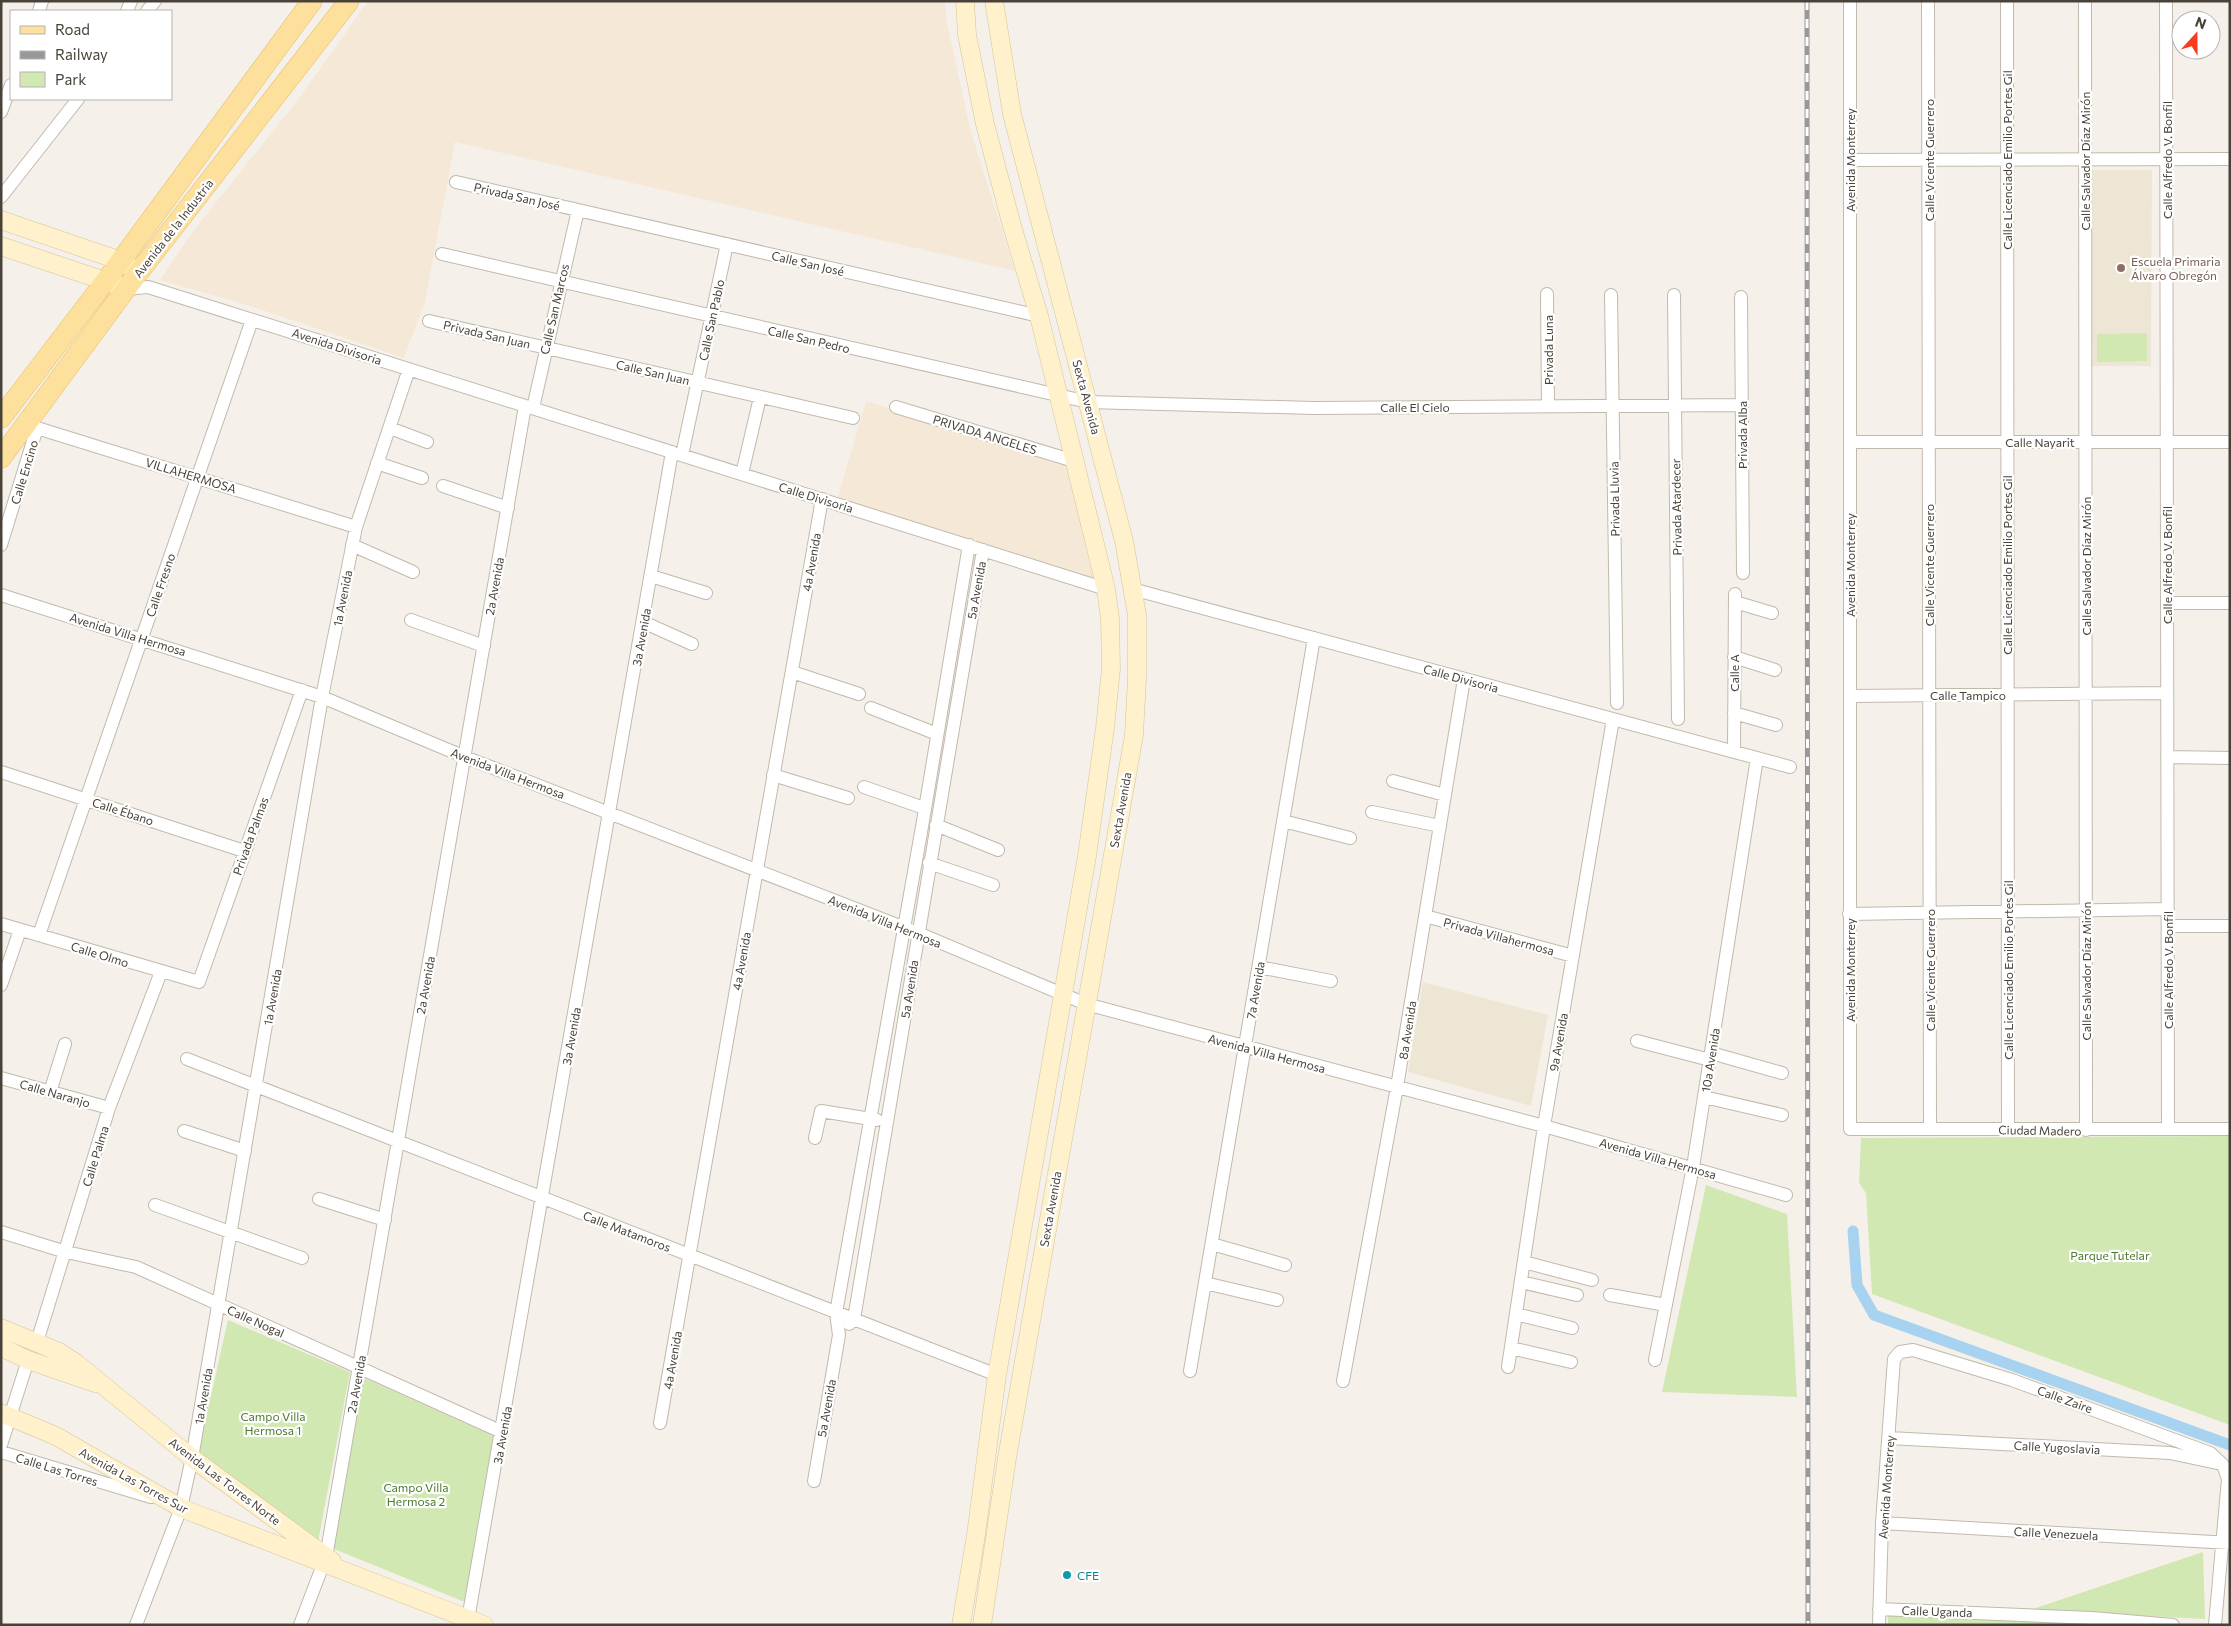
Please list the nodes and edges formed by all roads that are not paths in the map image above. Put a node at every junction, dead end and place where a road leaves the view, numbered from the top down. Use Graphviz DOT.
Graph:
graph roads {
  1 [pos="312,1"];
  2 [pos="349,1"];
  3 [pos="965,1"];
  4 [pos="994,1"];
  5 [pos="1850,1"];
  6 [pos="1928,1"];
  7 [pos="2007,1"];
  8 [pos="2085,1"];
  9 [pos="2166,1"];
  10 [pos="10,88"];
  11 [pos="77,100"];
  12 [pos="1,112"];
  13 [pos="1929,159"];
  14 [pos="2007,159"];
  15 [pos="2085,159"];
  16 [pos="2230,159"];
  17 [pos="1850,160"];
  18 [pos="2167,160"];
  19 [pos="456,182"];
  20 [pos="1,197"];
  21 [pos="578,210"];
  22 [pos="1,220"];
  23 [pos="727,244"];
  24 [pos="1,246"];
  25 [pos="442,254"];
  26 [pos="121,262"];
  27 [pos="107,280"];
  28 [pos="144,280"];
  29 [pos="560,282"];
  30 [pos="126,289"];
  31 [pos="1547,294"];
  32 [pos="1611,295"];
  33 [pos="1674,295"];
  34 [pos="1741,297"];
  35 [pos="1039,316"];
  36 [pos="712,317"];
  37 [pos="252,320"];
  38 [pos="429,321"];
  39 [pos="546,348"];
  40 [pos="410,369"];
  41 [pos="698,382"];
  42 [pos="1058,396"];
  43 [pos="760,397"];
  44 [pos="1088,402"];
  45 [pos="1675,405"];
  46 [pos="1742,405"];
  47 [pos="1548,406"];
  48 [pos="1613,406"];
  49 [pos="529,407"];
  50 [pos="896,407"];
  51 [pos="1,418"];
  52 [pos="853,418"];
  53 [pos="33,424"];
  54 [pos="390,428"];
  55 [pos="427,442"];
  56 [pos="1850,442"];
  57 [pos="1929,442"];
  58 [pos="2007,442"];
  59 [pos="2085,442"];
  60 [pos="2167,442"];
  61 [pos="2230,442"];
  62 [pos="677,454"];
  63 [pos="1,458"];
  64 [pos="1074,462"];
  65 [pos="378,463"];
  66 [pos="742,474"];
  67 [pos="198,476"];
  68 [pos="422,478"];
  69 [pos="443,486"];
  70 [pos="822,499"];
  71 [pos="508,508"];
  72 [pos="356,527"];
  73 [pos="1,545"];
  74 [pos="352,545"];
  75 [pos="969,545"];
  76 [pos="983,550"];
  77 [pos="413,572"];
  78 [pos="1743,573"];
  79 [pos="652,576"];
  80 [pos="1106,589"];
  81 [pos="1132,589"];
  82 [pos="706,593"];
  83 [pos="1,595"];
  84 [pos="2167,603"];
  85 [pos="2230,603"];
  86 [pos="1772,613"];
  87 [pos="411,620"];
  88 [pos="643,622"];
  89 [pos="142,638"];
  90 [pos="1314,638"];
  91 [pos="692,644"];
  92 [pos="484,646"];
  93 [pos="1734,657"];
  94 [pos="1775,670"];
  95 [pos="792,672"];
  96 [pos="1464,679"];
  97 [pos="946,680"];
  98 [pos="960,684"];
  99 [pos="302,690"];
  100 [pos="2167,693"];
  101 [pos="859,694"];
  102 [pos="2008,694"];
  103 [pos="2086,694"];
  104 [pos="1929,695"];
  105 [pos="1850,696"];
  106 [pos="322,697"];
  107 [pos="1617,703"];
  108 [pos="871,708"];
  109 [pos="1734,713"];
  110 [pos="1613,719"];
  111 [pos="1678,720"];
  112 [pos="1776,725"];
  113 [pos="936,740"];
  114 [pos="949,749"];
  115 [pos="1734,751"];
  116 [pos="465,757"];
  117 [pos="2167,757"];
  118 [pos="1757,758"];
  119 [pos="2230,758"];
  120 [pos="1790,767"];
  121 [pos="1,772"];
  122 [pos="774,775"];
  123 [pos="1393,781"];
  124 [pos="864,787"];
  125 [pos="1445,795"];
  126 [pos="848,798"];
  127 [pos="86,800"];
  128 [pos="924,808"];
  129 [pos="1372,812"];
  130 [pos="610,813"];
  131 [pos="1283,822"];
  132 [pos="936,825"];
  133 [pos="1440,826"];
  134 [pos="1350,838"];
  135 [pos="998,850"];
  136 [pos="244,851"];
  137 [pos="929,863"];
  138 [pos="757,870"];
  139 [pos="993,885"];
  140 [pos="2168,909"];
  141 [pos="2086,910"];
  142 [pos="2008,912"];
  143 [pos="1930,913"];
  144 [pos="1850,914"];
  145 [pos="1425,916"];
  146 [pos="1,924"];
  147 [pos="2168,926"];
  148 [pos="2230,926"];
  149 [pos="904,928"];
  150 [pos="20,930"];
  151 [pos="918,933"];
  152 [pos="39,935"];
  153 [pos="1573,956"];
  154 [pos="1259,967"];
  155 [pos="161,972"];
  156 [pos="1332,981"];
  157 [pos="199,982"];
  158 [pos="1,985"];
  159 [pos="1062,992"];
  160 [pos="1086,1004"];
  161 [pos="1637,1041"];
  162 [pos="65,1044"];
  163 [pos="1245,1047"];
  164 [pos="1710,1056"];
  165 [pos="187,1059"];
  166 [pos="1782,1073"];
  167 [pos="1,1078"];
  168 [pos="256,1086"];
  169 [pos="1397,1087"];
  170 [pos="50,1092"];
  171 [pos="1704,1097"];
  172 [pos="109,1108"];
  173 [pos="1782,1115"];
  174 [pos="870,1118"];
  175 [pos="887,1122"];
  176 [pos="1544,1126"];
  177 [pos="1850,1129"];
  178 [pos="1930,1129"];
  179 [pos="2008,1129"];
  180 [pos="2168,1129"];
  181 [pos="2230,1129"];
  182 [pos="2086,1130"];
  183 [pos="184,1132"];
  184 [pos="815,1138"];
  185 [pos="398,1142"];
  186 [pos="246,1151"];
  187 [pos="1693,1167"];
  188 [pos="1786,1194"];
  189 [pos="543,1198"];
  190 [pos="319,1199"];
  191 [pos="155,1205"];
  192 [pos="385,1220"];
  193 [pos="1,1232"];
  194 [pos="232,1232"];
  195 [pos="1212,1244"];
  196 [pos="66,1252"];
  197 [pos="690,1255"];
  198 [pos="302,1258"];
  199 [pos="1524,1262"];
  200 [pos="1285,1264"];
  201 [pos="1592,1280"];
  202 [pos="1521,1282"];
  203 [pos="1205,1283"];
  204 [pos="1610,1294"];
  205 [pos="1576,1295"];
  206 [pos="1277,1300"];
  207 [pos="220,1304"];
  208 [pos="1666,1305"];
  209 [pos="836,1313"];
  210 [pos="1516,1314"];
  211 [pos="854,1319"];
  212 [pos="1,1328"];
  213 [pos="1572,1328"];
  214 [pos="839,1335"];
  215 [pos="37,1342"];
  216 [pos="1,1347"];
  217 [pos="1511,1348"];
  218 [pos="1900,1352"];
  219 [pos="28,1360"];
  220 [pos="1655,1360"];
  221 [pos="1571,1362"];
  222 [pos="1508,1367"];
  223 [pos="359,1368"];
  224 [pos="1190,1371"];
  225 [pos="997,1375"];
  226 [pos="1343,1381"];
  227 [pos="105,1386"];
  228 [pos="6,1415"];
  229 [pos="660,1423"];
  230 [pos="502,1432"];
  231 [pos="1889,1438"];
  232 [pos="1,1445"];
  233 [pos="1,1452"];
  234 [pos="192,1458"];
  235 [pos="2223,1465"];
  236 [pos="814,1481"];
  237 [pos="175,1505"];
  238 [pos="1882,1523"];
  239 [pos="2225,1542"];
  240 [pos="325,1561"];
  241 [pos="1880,1609"];
  242 [pos="474,1623"];
  243 [pos="136,1625"];
  244 [pos="300,1625"];
  245 [pos="961,1625"];
  246 [pos="982,1625"];
  247 [pos="1880,1625"];
  248 [pos="2173,1625"];
  249 [pos="2215,1625"];
  1 -- 26 [label="main road, Avenida de la Industria"];
  2 -- 28 [label="main road, Avenida de la Industria"];
  3 -- 35 [label="main road, Sexta Avenida"];
  4 -- 44 [label="main road, Sexta Avenida"];
  5 -- 17 [label="street, Avenida Monterrey"];
  6 -- 13 [label="street, Calle Vicente Guerrero"];
  7 -- 14 [label="street, Calle Licenciado Emilio Portes Gil"];
  8 -- 15 [label="street, Calle Salvador Díaz Mirón"];
  9 -- 18 [label="street, Calle Alfredo V. Bonfil"];
  10 -- 12 [label="street"];
  11 -- 20 [label="street"];
  13 -- 14 [label="street"];
  13 -- 17 [label="street"];
  13 -- 57 [label="street, Calle Vicente Guerrero"];
  14 -- 15 [label="street"];
  14 -- 58 [label="street, Calle Licenciado Emilio Portes Gil"];
  15 -- 18 [label="street"];
  15 -- 59 [label="street, Calle Salvador Díaz Mirón"];
  16 -- 18 [label="street"];
  17 -- 56 [label="street, Avenida Monterrey"];
  18 -- 60 [label="street, Calle Alfredo V. Bonfil"];
  19 -- 21 [label="street, Privada San José"];
  21 -- 23 [label="street, Calle San José"];
  21 -- 29 [label="street, Calle San Marcos"];
  22 -- 26 [label="main road"];
  23 -- 35 [label="street, Calle San José"];
  23 -- 36 [label="street, Calle San Pablo"];
  24 -- 27 [label="main road"];
  25 -- 29 [label="street, Calle San Pedro"];
  26 -- 27 [label="main road, Avenida de la Industria"];
  26 -- 28 [label="main road"];
  27 -- 30 [label="main road"];
  27 -- 51 [label="main road, Avenida de la Industria"];
  28 -- 30 [label="main road, Avenida de la Industria"];
  28 -- 37 [label="street, Avenida Divisoria"];
  29 -- 36 [label="street, Calle San Pedro"];
  29 -- 39 [label="street, Calle San Marcos"];
  30 -- 53 [label="main road, Avenida de la Industria"];
  31 -- 47 [label="street, Privada Luna"];
  32 -- 48 [label="street, Privada Lluvia"];
  33 -- 45 [label="street, Privada Atardecer"];
  34 -- 46 [label="street, Privada Alba"];
  35 -- 42 [label="main road, Sexta Avenida"];
  36 -- 41 [label="street, Calle San Pablo"];
  36 -- 42 [label="street, Calle San Pedro"];
  37 -- 40 [label="street, Avenida Divisoria"];
  37 -- 67 [label="street, Calle Fresno"];
  38 -- 39 [label="street, Privada San Juan"];
  39 -- 41 [label="street, Calle San Juan"];
  39 -- 49 [label="street, Calle San Marcos"];
  40 -- 49 [label="street, Avenida Divisoria"];
  40 -- 54 [label="street, 1a Avenida"];
  41 -- 43 [label="street, Calle San Juan"];
  41 -- 62 [label="street, Calle San Pablo"];
  42 -- 44 [label="street, Calle San Pedro"];
  42 -- 64 [label="main road, Sexta Avenida"];
  43 -- 52 [label="street"];
  43 -- 66 [label="street"];
  44 -- 47 [label="street, Calle El Cielo"];
  44 -- 81 [label="main road, Sexta Avenida"];
  45 -- 46 [label="street, Calle El Cielo"];
  45 -- 48 [label="street, Calle El Cielo"];
  45 -- 111 [label="street, Privada Atardecer"];
  46 -- 78 [label="street, Privada Alba"];
  47 -- 48 [label="street, Calle El Cielo"];
  48 -- 107 [label="street, Privada Lluvia"];
  49 -- 62 [label="street, Calle Divisoria"];
  49 -- 71 [label="street, 2a Avenida"];
  50 -- 64 [label="street, PRIVADA ANGELES"];
  53 -- 63 [label="main road, Avenida de la Industria"];
  53 -- 67 [label="street, VILLAHERMOSA"];
  53 -- 73 [label="street, Calle Encino"];
  54 -- 55 [label="street"];
  54 -- 65 [label="street, 1a Avenida"];
  56 -- 57 [label="street, Calle Nayarit"];
  56 -- 105 [label="street, Avenida Monterrey"];
  57 -- 58 [label="street, Calle Nayarit"];
  57 -- 104 [label="street, Calle Vicente Guerrero"];
  58 -- 59 [label="street, Calle Nayarit"];
  58 -- 102 [label="street, Calle Licenciado Emilio Portes Gil"];
  59 -- 60 [label="street, Calle Nayarit"];
  59 -- 103 [label="street, Calle Salvador Díaz Mirón"];
  60 -- 61 [label="street, Calle Nayarit"];
  60 -- 84 [label="street, Calle Alfredo V. Bonfil"];
  62 -- 66 [label="street, Calle Divisoria"];
  62 -- 79 [label="street, 3a Avenida"];
  64 -- 80 [label="main road, Sexta Avenida"];
  65 -- 68 [label="street"];
  65 -- 72 [label="street, 1a Avenida"];
  66 -- 70 [label="street, Calle Divisoria"];
  67 -- 72 [label="street, VILLAHERMOSA"];
  67 -- 89 [label="street, Calle Fresno"];
  69 -- 71 [label="street"];
  70 -- 75 [label="street, Calle Divisoria"];
  70 -- 95 [label="street, 4a Avenida"];
  71 -- 92 [label="street, 2a Avenida"];
  72 -- 74 [label="street, 1a Avenida"];
  74 -- 77 [label="street"];
  74 -- 106 [label="street, 1a Avenida"];
  75 -- 76 [label="street, Calle Divisoria"];
  75 -- 97 [label="street, 5a Avenida"];
  76 -- 80 [label="street, Calle Divisoria"];
  76 -- 98 [label="street, 5a Avenida"];
  79 -- 82 [label="street"];
  79 -- 88 [label="street, 3a Avenida"];
  80 -- 159 [label="main road, Sexta Avenida"];
  81 -- 90 [label="street, Calle Divisoria"];
  81 -- 160 [label="main road, Sexta Avenida"];
  83 -- 89 [label="street, Avenida Villa Hermosa"];
  84 -- 85 [label="street"];
  84 -- 100 [label="street, Calle Alfredo V. Bonfil"];
  86 -- 93 [label="street, Calle A"];
  87 -- 92 [label="street"];
  88 -- 91 [label="street"];
  88 -- 130 [label="street, 3a Avenida"];
  89 -- 99 [label="street, Avenida Villa Hermosa"];
  89 -- 127 [label="street, Calle Fresno"];
  90 -- 96 [label="street, Calle Divisoria"];
  90 -- 131 [label="street, 7a Avenida"];
  92 -- 116 [label="street, 2a Avenida"];
  93 -- 94 [label="street"];
  93 -- 109 [label="street, Calle A"];
  95 -- 101 [label="street"];
  95 -- 122 [label="street, 4a Avenida"];
  96 -- 110 [label="street, Calle Divisoria"];
  96 -- 125 [label="street, 8a Avenida"];
  97 -- 98 [label="street"];
  97 -- 113 [label="street, 5a Avenida"];
  98 -- 114 [label="street, 5a Avenida"];
  99 -- 106 [label="street, Avenida Villa Hermosa"];
  99 -- 136 [label="street, Privada Palmas"];
  100 -- 103 [label="street, Calle Tampico"];
  100 -- 117 [label="street, Calle Alfredo V. Bonfil"];
  102 -- 103 [label="street, Calle Tampico"];
  102 -- 104 [label="street, Calle Tampico"];
  102 -- 142 [label="street, Calle Licenciado Emilio Portes Gil"];
  103 -- 141 [label="street, Calle Salvador Díaz Mirón"];
  104 -- 105 [label="street, Calle Tampico"];
  104 -- 143 [label="street, Calle Vicente Guerrero"];
  105 -- 144 [label="street, Avenida Monterrey"];
  106 -- 116 [label="street, Avenida Villa Hermosa"];
  106 -- 168 [label="street, 1a Avenida"];
  108 -- 113 [label="street"];
  109 -- 112 [label="street"];
  109 -- 115 [label="street, Calle A"];
  110 -- 115 [label="street, Calle Divisoria"];
  110 -- 153 [label="street, 9a Avenida"];
  113 -- 114 [label="street"];
  113 -- 128 [label="street, 5a Avenida"];
  114 -- 132 [label="street, 5a Avenida"];
  115 -- 118 [label="street, Calle Divisoria"];
  116 -- 130 [label="street, Avenida Villa Hermosa"];
  116 -- 185 [label="street, 2a Avenida"];
  117 -- 119 [label="street"];
  117 -- 140 [label="street, Calle Alfredo V. Bonfil"];
  118 -- 120 [label="street, Calle Divisoria"];
  118 -- 164 [label="street, 10a Avenida"];
  121 -- 127 [label="street, Calle Ébano"];
  122 -- 126 [label="street"];
  122 -- 138 [label="street, 4a Avenida"];
  123 -- 125 [label="street"];
  124 -- 128 [label="street"];
  125 -- 133 [label="street, 8a Avenida"];
  127 -- 136 [label="street, Calle Ébano"];
  127 -- 152 [label="street, Calle Fresno"];
  128 -- 149 [label="street, 5a Avenida"];
  129 -- 133 [label="street"];
  130 -- 138 [label="street, Avenida Villa Hermosa"];
  130 -- 189 [label="street, 3a Avenida"];
  131 -- 134 [label="street"];
  131 -- 154 [label="street, 7a Avenida"];
  132 -- 135 [label="street"];
  132 -- 137 [label="street, 5a Avenida"];
  133 -- 145 [label="street, 8a Avenida"];
  136 -- 157 [label="street, Privada Palmas"];
  137 -- 139 [label="street"];
  137 -- 151 [label="street, 5a Avenida"];
  138 -- 149 [label="street, Avenida Villa Hermosa"];
  138 -- 197 [label="street, 4a Avenida"];
  140 -- 141 [label="street"];
  140 -- 147 [label="street, Calle Alfredo V. Bonfil"];
  141 -- 142 [label="street"];
  141 -- 182 [label="street, Calle Salvador Díaz Mirón"];
  142 -- 143 [label="street"];
  142 -- 179 [label="street, Calle Licenciado Emilio Portes Gil"];
  143 -- 144 [label="street"];
  143 -- 178 [label="street, Calle Vicente Guerrero"];
  144 -- 177 [label="street, Avenida Monterrey"];
  145 -- 153 [label="street, Privada Villahermosa"];
  145 -- 169 [label="street, 8a Avenida"];
  146 -- 150 [label="street, Calle Olmo"];
  147 -- 148 [label="street"];
  147 -- 180 [label="street, Calle Alfredo V. Bonfil"];
  149 -- 151 [label="street, Avenida Villa Hermosa"];
  149 -- 174 [label="street, 5a Avenida"];
  150 -- 152 [label="street, Calle Olmo"];
  150 -- 158 [label="street"];
  151 -- 159 [label="street, Avenida Villa Hermosa"];
  151 -- 175 [label="street, 5a Avenida"];
  152 -- 155 [label="street, Calle Olmo"];
  153 -- 176 [label="street, 9a Avenida"];
  154 -- 156 [label="street"];
  154 -- 163 [label="street, 7a Avenida"];
  155 -- 157 [label="street, Calle Olmo"];
  155 -- 172 [label="street, Calle Palma"];
  159 -- 160 [label="street, Avenida Villa Hermosa"];
  159 -- 225 [label="main road, Sexta Avenida"];
  160 -- 163 [label="street, Avenida Villa Hermosa"];
  160 -- 246 [label="main road, Sexta Avenida"];
  161 -- 164 [label="street"];
  162 -- 170 [label="street"];
  163 -- 169 [label="street, Avenida Villa Hermosa"];
  163 -- 195 [label="street, 7a Avenida"];
  164 -- 166 [label="street"];
  164 -- 171 [label="street, 10a Avenida"];
  165 -- 168 [label="street, Calle Matamoros"];
  167 -- 170 [label="street, Calle Naranjo"];
  168 -- 185 [label="street, Calle Matamoros"];
  168 -- 186 [label="street, 1a Avenida"];
  169 -- 176 [label="street, Avenida Villa Hermosa"];
  169 -- 226 [label="street, 8a Avenida"];
  170 -- 172 [label="street, Calle Naranjo"];
  171 -- 173 [label="street"];
  171 -- 187 [label="street, 10a Avenida"];
  172 -- 196 [label="street, Calle Palma"];
  174 -- 175 [label="street"];
  174 -- 184 [label="street"];
  174 -- 209 [label="street, 5a Avenida"];
  175 -- 211 [label="street, 5a Avenida"];
  176 -- 187 [label="street, Avenida Villa Hermosa"];
  176 -- 199 [label="street, 9a Avenida"];
  177 -- 178 [label="street, Ciudad Madero"];
  178 -- 179 [label="street, Ciudad Madero"];
  179 -- 182 [label="street, Ciudad Madero"];
  180 -- 181 [label="street, Ciudad Madero"];
  180 -- 182 [label="street, Ciudad Madero"];
  183 -- 186 [label="street"];
  185 -- 189 [label="street, Calle Matamoros"];
  185 -- 192 [label="street, 2a Avenida"];
  186 -- 194 [label="street, 1a Avenida"];
  187 -- 188 [label="street, Avenida Villa Hermosa"];
  187 -- 208 [label="street, 10a Avenida"];
  189 -- 197 [label="street, Calle Matamoros"];
  189 -- 230 [label="street, 3a Avenida"];
  190 -- 192 [label="street"];
  191 -- 194 [label="street"];
  192 -- 223 [label="street, 2a Avenida"];
  193 -- 196 [label="street, Calle Nogal"];
  194 -- 198 [label="street"];
  194 -- 207 [label="street, 1a Avenida"];
  195 -- 200 [label="street"];
  195 -- 203 [label="street, 7a Avenida"];
  196 -- 207 [label="street, Calle Nogal"];
  196 -- 215 [label="street, Calle Palma"];
  197 -- 209 [label="street, Calle Matamoros"];
  197 -- 229 [label="street, 4a Avenida"];
  199 -- 201 [label="street"];
  199 -- 202 [label="street, 9a Avenida"];
  202 -- 205 [label="street"];
  202 -- 210 [label="street, 9a Avenida"];
  203 -- 206 [label="street"];
  203 -- 224 [label="street, 7a Avenida"];
  204 -- 208 [label="street"];
  207 -- 223 [label="street, Calle Nogal"];
  207 -- 234 [label="street, 1a Avenida"];
  208 -- 220 [label="street, 10a Avenida"];
  209 -- 211 [label="street, Calle Matamoros"];
  209 -- 214 [label="street, 5a Avenida"];
  210 -- 213 [label="street"];
  210 -- 217 [label="street, 9a Avenida"];
  211 -- 214 [label="street"];
  211 -- 225 [label="street, Calle Matamoros"];
  212 -- 215 [label="main road, Avenida Las Torres Norte"];
  214 -- 236 [label="street, 5a Avenida"];
  215 -- 227 [label="main road, Avenida Las Torres Norte"];
  216 -- 219 [label="main road, Avenida Las Torres Norte"];
  217 -- 221 [label="street"];
  217 -- 222 [label="street, 9a Avenida"];
  218 -- 231 [label="street, Avenida Monterrey"];
  218 -- 235 [label="street, Calle Zaire"];
  219 -- 227 [label="main road, Avenida Las Torres Norte"];
  219 -- 228 [label="street"];
  223 -- 230 [label="street, Calle Nogal"];
  223 -- 240 [label="street, 2a Avenida"];
  225 -- 245 [label="main road, Sexta Avenida"];
  227 -- 234 [label="main road, Avenida Las Torres Norte"];
  228 -- 232 [label="street"];
  228 -- 237 [label="main road, Avenida Las Torres Sur"];
  230 -- 242 [label="street, 3a Avenida"];
  231 -- 235 [label="street, Calle Yugoslavia"];
  231 -- 238 [label="street, Avenida Monterrey"];
  233 -- 237 [label="street, Calle Las Torres"];
  234 -- 237 [label="street, 1a Avenida"];
  234 -- 240 [label="main road, Avenida Las Torres Norte"];
  235 -- 239 [label="street"];
  237 -- 240 [label="main road, Avenida Las Torres Sur"];
  237 -- 243 [label="street, 1a Avenida"];
  238 -- 239 [label="street, Calle Venezuela"];
  238 -- 241 [label="street, Avenida Monterrey"];
  239 -- 249 [label="street"];
  240 -- 242 [label="main road, Avenida Las Torres Norte"];
  240 -- 244 [label="street, 2a Avenida"];
  241 -- 247 [label="street, Avenida Monterrey"];
  241 -- 248 [label="street, Calle Uganda"];
}
